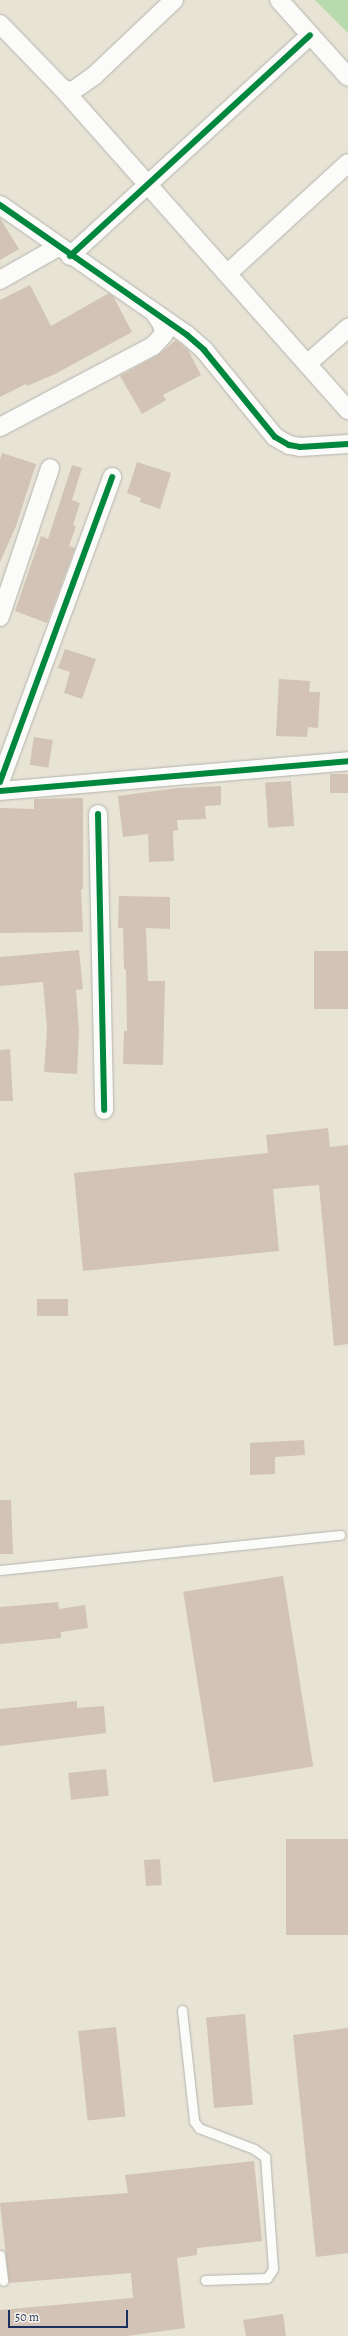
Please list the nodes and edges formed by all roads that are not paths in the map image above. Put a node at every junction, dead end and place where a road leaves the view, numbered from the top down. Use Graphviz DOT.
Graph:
graph roads {
  1 [pos="174,0"];
  2 [pos="278,0"];
  3 [pos="0,24"];
  4 [pos="310,35"];
  5 [pos="348,77"];
  6 [pos="62,88"];
  7 [pos="348,162"];
  8 [pos="148,184"];
  9 [pos="0,205"];
  10 [pos="64,251"];
  11 [pos="227,274"];
  12 [pos="0,280"];
  13 [pos="155,314"];
  14 [pos="348,328"];
  15 [pos="308,364"];
  16 [pos="348,410"];
  17 [pos="0,427"];
  18 [pos="348,444"];
  19 [pos="50,468"];
  20 [pos="112,477"];
  21 [pos="0,617"];
  22 [pos="348,761"];
  23 [pos="0,782"];
  24 [pos="0,791"];
  25 [pos="98,814"];
  26 [pos="104,1110"];
  27 [pos="340,1535"];
  28 [pos="0,1570"];
  29 [pos="182,2010"];
  30 [pos="0,2255"];
  31 [pos="204,2280"];
  32 [pos="3,2281"];
  1 -- 6 [label="street"];
  2 -- 4 [label="street"];
  3 -- 6 [label="street"];
  4 -- 5 [label="street"];
  4 -- 8 [label="street"];
  6 -- 8 [label="street"];
  7 -- 11 [label="street"];
  8 -- 10 [label="street"];
  8 -- 11 [label="street"];
  9 -- 10 [label="street"];
  10 -- 12 [label="street"];
  10 -- 13 [label="street"];
  11 -- 15 [label="street"];
  13 -- 17 [label="street"];
  13 -- 18 [label="street"];
  14 -- 15 [label="street"];
  15 -- 16 [label="street"];
  19 -- 21 [label="street"];
  20 -- 23 [label="street"];
  22 -- 24 [label="street"];
  25 -- 26 [label="street"];
  27 -- 28 [label="lane"];
  29 -- 31 [label="lane"];
  30 -- 32 [label="lane"];
}
